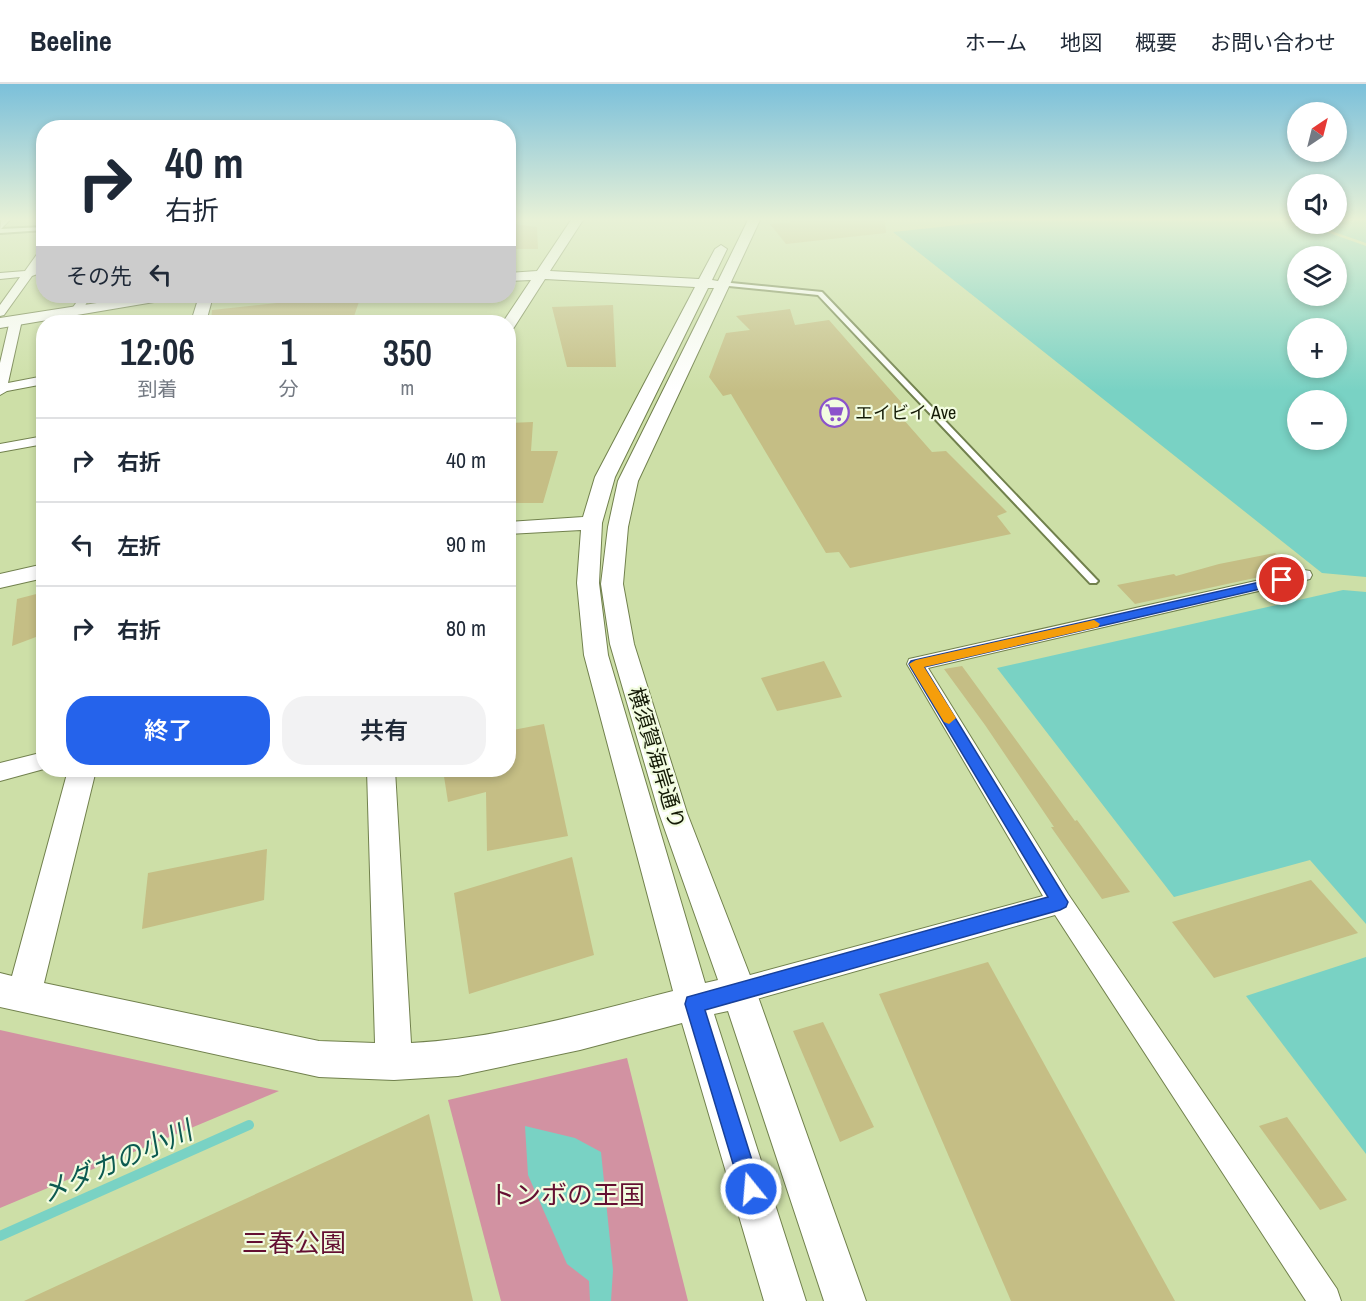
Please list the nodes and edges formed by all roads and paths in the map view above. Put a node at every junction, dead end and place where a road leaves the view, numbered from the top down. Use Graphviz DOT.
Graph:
graph roads {
  1 [pos="542,276"];
  2 [pos="25,277"];
  3 [pos="559,277"];
  4 [pos="715,277"];
  5 [pos="717,277"];
  6 [pos="712,284"];
  7 [pos="82,303"];
  8 [pos="108,303"];
  9 [pos="77,310"];
  10 [pos="0,313"];
  11 [pos="46,315"];
  12 [pos="515,315"];
  13 [pos="36,317"];
  14 [pos="16,320"];
  15 [pos="0,323"];
  16 [pos="36,382"];
  17 [pos="0,389"];
  18 [pos="36,441"];
  19 [pos="0,448"];
  20 [pos="592,523"];
  21 [pos="516,528"];
  22 [pos="36,573"];
  23 [pos="1305,575"];
  24 [pos="1093,580"];
  25 [pos="0,581"];
  26 [pos="36,762"];
  27 [pos="0,772"];
  28 [pos="80,777"];
  29 [pos="381,777"];
  30 [pos="1060,902"];
  31 [pos="739,991"];
  32 [pos="12,992"];
  33 [pos="694,1004"];
  34 [pos="394,1062"];
  35 [pos="785,1301"];
  36 [pos="845,1301"];
  37 [pos="1325,1301"];
  1 -- 12 [label="street"];
  2 -- 10 [label="street"];
  3 -- 6 [label="street"];
  4 -- 6 [label="street"];
  5 -- 6 [label="street, 横須賀海岸通り"];
  6 -- 20 [label="street"];
  6 -- 24 [label="lane"];
  6 -- 31 [label="street, 横須賀海岸通り"];
  7 -- 9 [label="street"];
  8 -- 9 [label="street"];
  9 -- 11 [label="street"];
  13 -- 14 [label="street"];
  14 -- 15 [label="street"];
  14 -- 17 [label="street"];
  16 -- 17 [label="street"];
  18 -- 19 [label="street"];
  20 -- 21 [label="street"];
  20 -- 33 [label="street"];
  22 -- 25 [label="street"];
  23 -- 30 [label="street"];
  26 -- 27 [label="street"];
  28 -- 32 [label="street"];
  29 -- 34 [label="street"];
  30 -- 31 [label="street"];
  30 -- 37 [label="street"];
  31 -- 33 [label="street"];
  31 -- 36 [label="street, 横須賀海岸通り"];
  32 -- 34 [label="street"];
  33 -- 34 [label="street"];
  33 -- 35 [label="street"];
}
